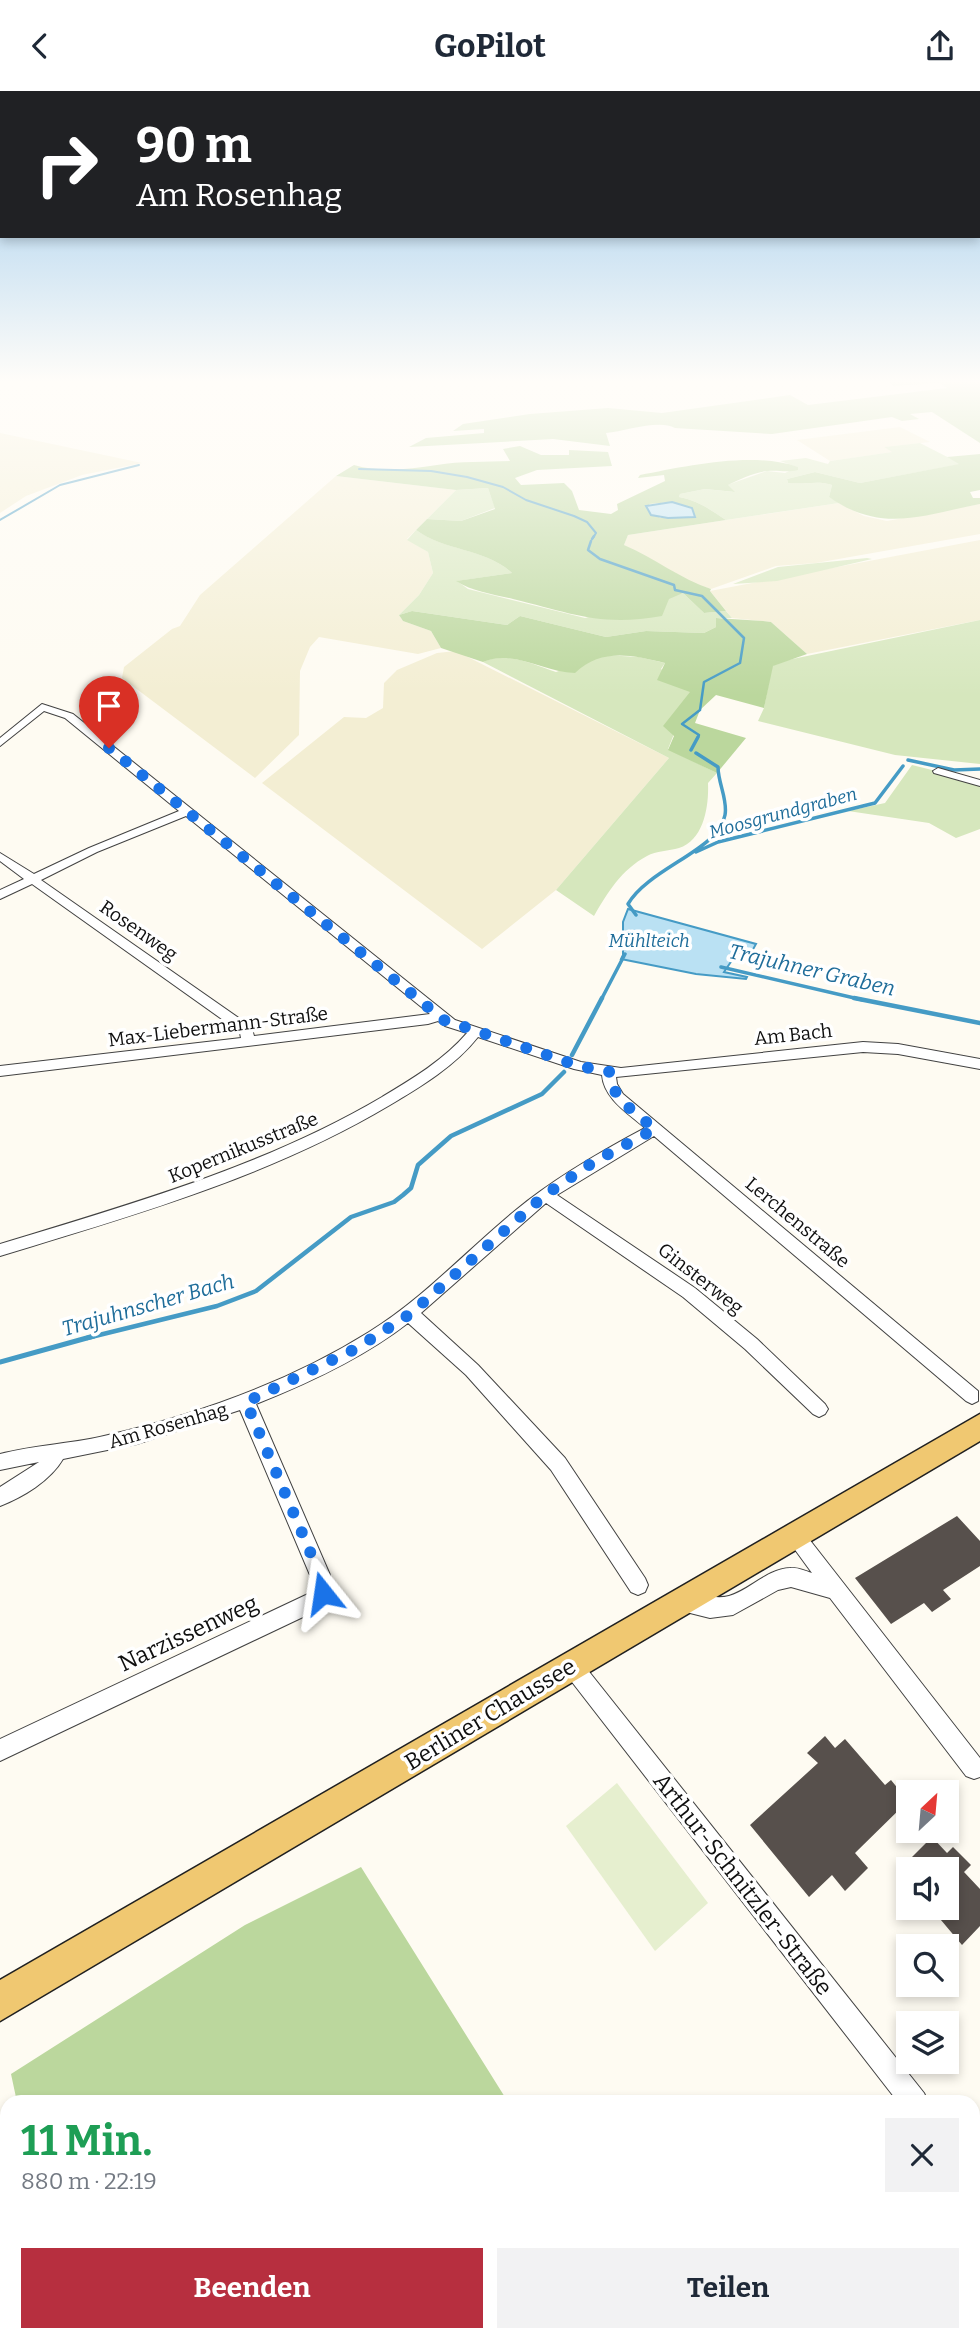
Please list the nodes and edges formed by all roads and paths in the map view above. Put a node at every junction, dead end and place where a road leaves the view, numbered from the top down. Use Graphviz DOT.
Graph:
graph roads {
  1 [pos="0,743"];
  2 [pos="938,771"];
  3 [pos="980,783"];
  4 [pos="188,811"];
  5 [pos="0,856"];
  6 [pos="33,879"];
  7 [pos="0,895"];
  8 [pos="439,1016"];
  9 [pos="476,1031"];
  10 [pos="248,1041"];
  11 [pos="980,1064"];
  12 [pos="0,1071"];
  13 [pos="610,1072"];
  14 [pos="655,1129"];
  15 [pos="545,1195"];
  16 [pos="0,1250"];
  17 [pos="410,1314"];
  18 [pos="972,1396"];
  19 [pos="246,1402"];
  20 [pos="819,1409"];
  21 [pos="980,1426"];
  22 [pos="57,1452"];
  23 [pos="0,1462"];
  24 [pos="0,1497"];
  25 [pos="795,1536"];
  26 [pos="638,1585"];
  27 [pos="837,1590"];
  28 [pos="680,1602"];
  29 [pos="572,1666"];
  30 [pos="0,1750"];
  31 [pos="974,1768"];
  32 [pos="0,2002"];
  33 [pos="909,2095"];
  1 -- 4 [label="street, Am Bach"];
  2 -- 3 [label="street"];
  4 -- 6 [label="street"];
  4 -- 8 [label="street, Am Bach"];
  5 -- 6 [label="street, Rosenweg"];
  6 -- 7 [label="street"];
  6 -- 10 [label="street, Rosenweg"];
  8 -- 9 [label="street, Am Bach"];
  8 -- 10 [label="street, Max-Liebermann-Straße"];
  9 -- 13 [label="street, Am Bach"];
  9 -- 16 [label="street, Kopernikusstraße"];
  10 -- 12 [label="street, Max-Liebermann-Straße"];
  11 -- 13 [label="street, Am Bach"];
  13 -- 14 [label="street, Lerchenstraße"];
  14 -- 15 [label="street, Am Rosenhag"];
  14 -- 18 [label="street, Lerchenstraße"];
  15 -- 17 [label="street, Am Rosenhag"];
  15 -- 20 [label="street, Ginsterweg"];
  17 -- 19 [label="street, Am Rosenhag"];
  17 -- 26 [label="street"];
  19 -- 22 [label="street, Am Rosenhag"];
  19 -- 30 [label="street, Narzissenweg"];
  21 -- 25 [label="main road, Berliner Chaussee"];
  22 -- 23 [label="street, Am Rosenhag"];
  22 -- 24 [label="street"];
  25 -- 27 [label="street"];
  25 -- 28 [label="main road, Berliner Chaussee"];
  27 -- 28 [label="street"];
  27 -- 31 [label="street"];
  28 -- 29 [label="main road, Berliner Chaussee"];
  29 -- 32 [label="main road, Berliner Chaussee"];
  29 -- 33 [label="street, Arthur-Schnitzler-Straße"];
}
